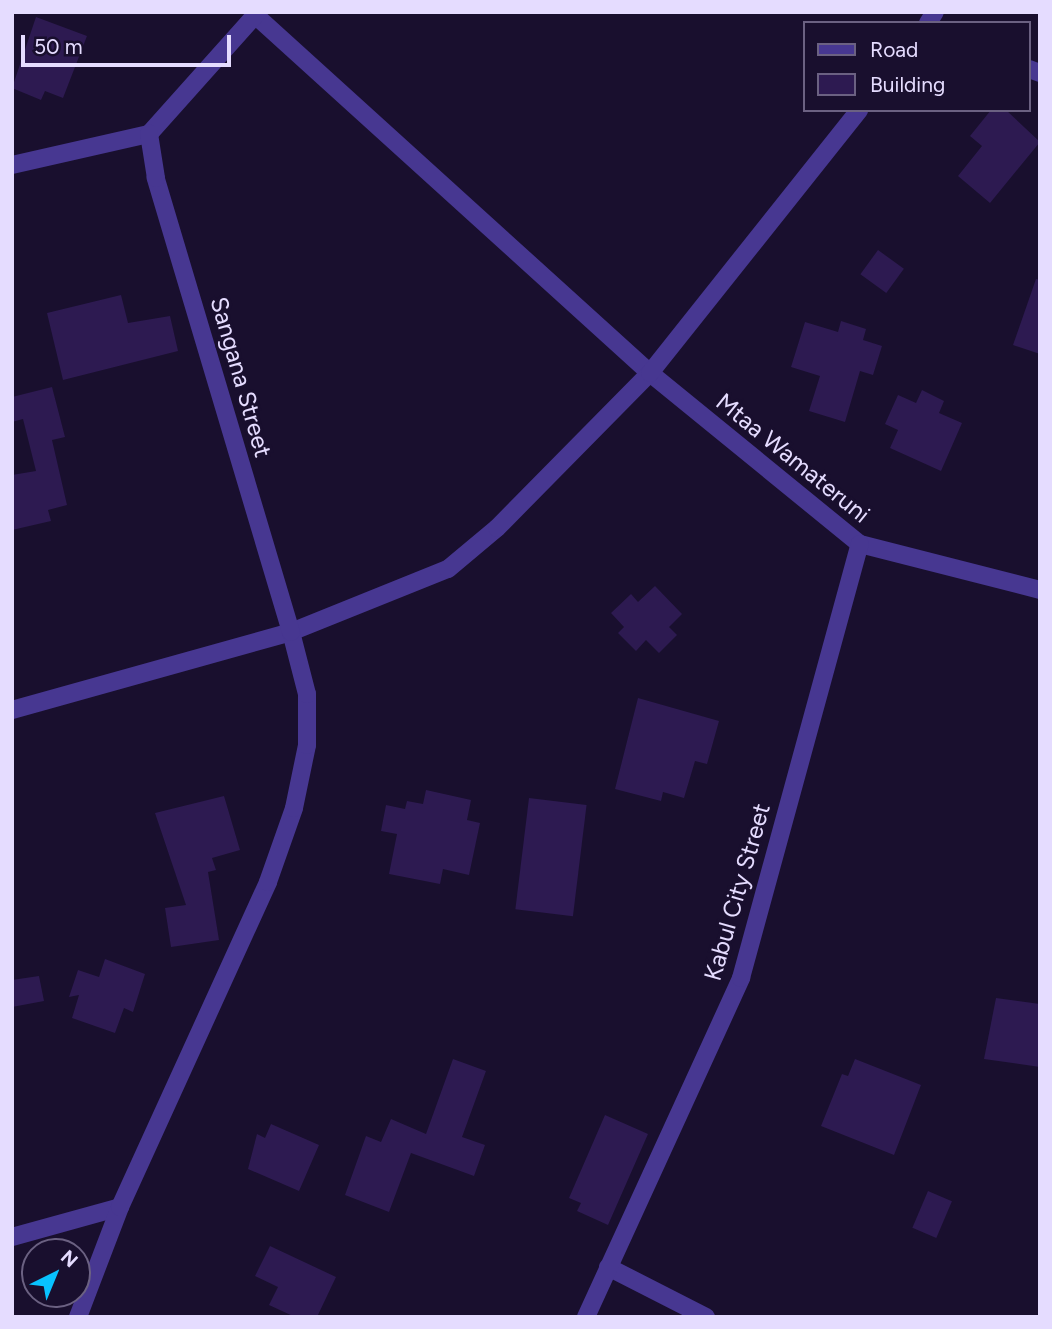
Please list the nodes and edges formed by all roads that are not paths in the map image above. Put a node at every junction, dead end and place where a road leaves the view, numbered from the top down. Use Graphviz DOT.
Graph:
graph roads {
  1 [pos="256,14"];
  2 [pos="857,112"];
  3 [pos="149,134"];
  4 [pos="12,165"];
  5 [pos="650,373"];
  6 [pos="860,544"];
  7 [pos="1040,590"];
  8 [pos="291,632"];
  9 [pos="12,710"];
  10 [pos="120,1207"];
  11 [pos="12,1237"];
  12 [pos="608,1267"];
  13 [pos="78,1317"];
  14 [pos="586,1317"];
  15 [pos="706,1317"];
  1 -- 3 [label="street"];
  1 -- 5 [label="street, Mtaa Wamateruni"];
  2 -- 5 [label="street"];
  3 -- 4 [label="street"];
  3 -- 8 [label="street, Sangana Street"];
  5 -- 6 [label="street, Mtaa Wamateruni"];
  5 -- 8 [label="street"];
  6 -- 7 [label="street, Mtaa Wamateruni"];
  6 -- 12 [label="street, Kabul City Street"];
  8 -- 9 [label="street"];
  8 -- 10 [label="street, Sangana Street"];
  10 -- 11 [label="street"];
  10 -- 13 [label="street, Sangana Street"];
  12 -- 14 [label="street, Kabul City Street"];
  12 -- 15 [label="street"];
}
